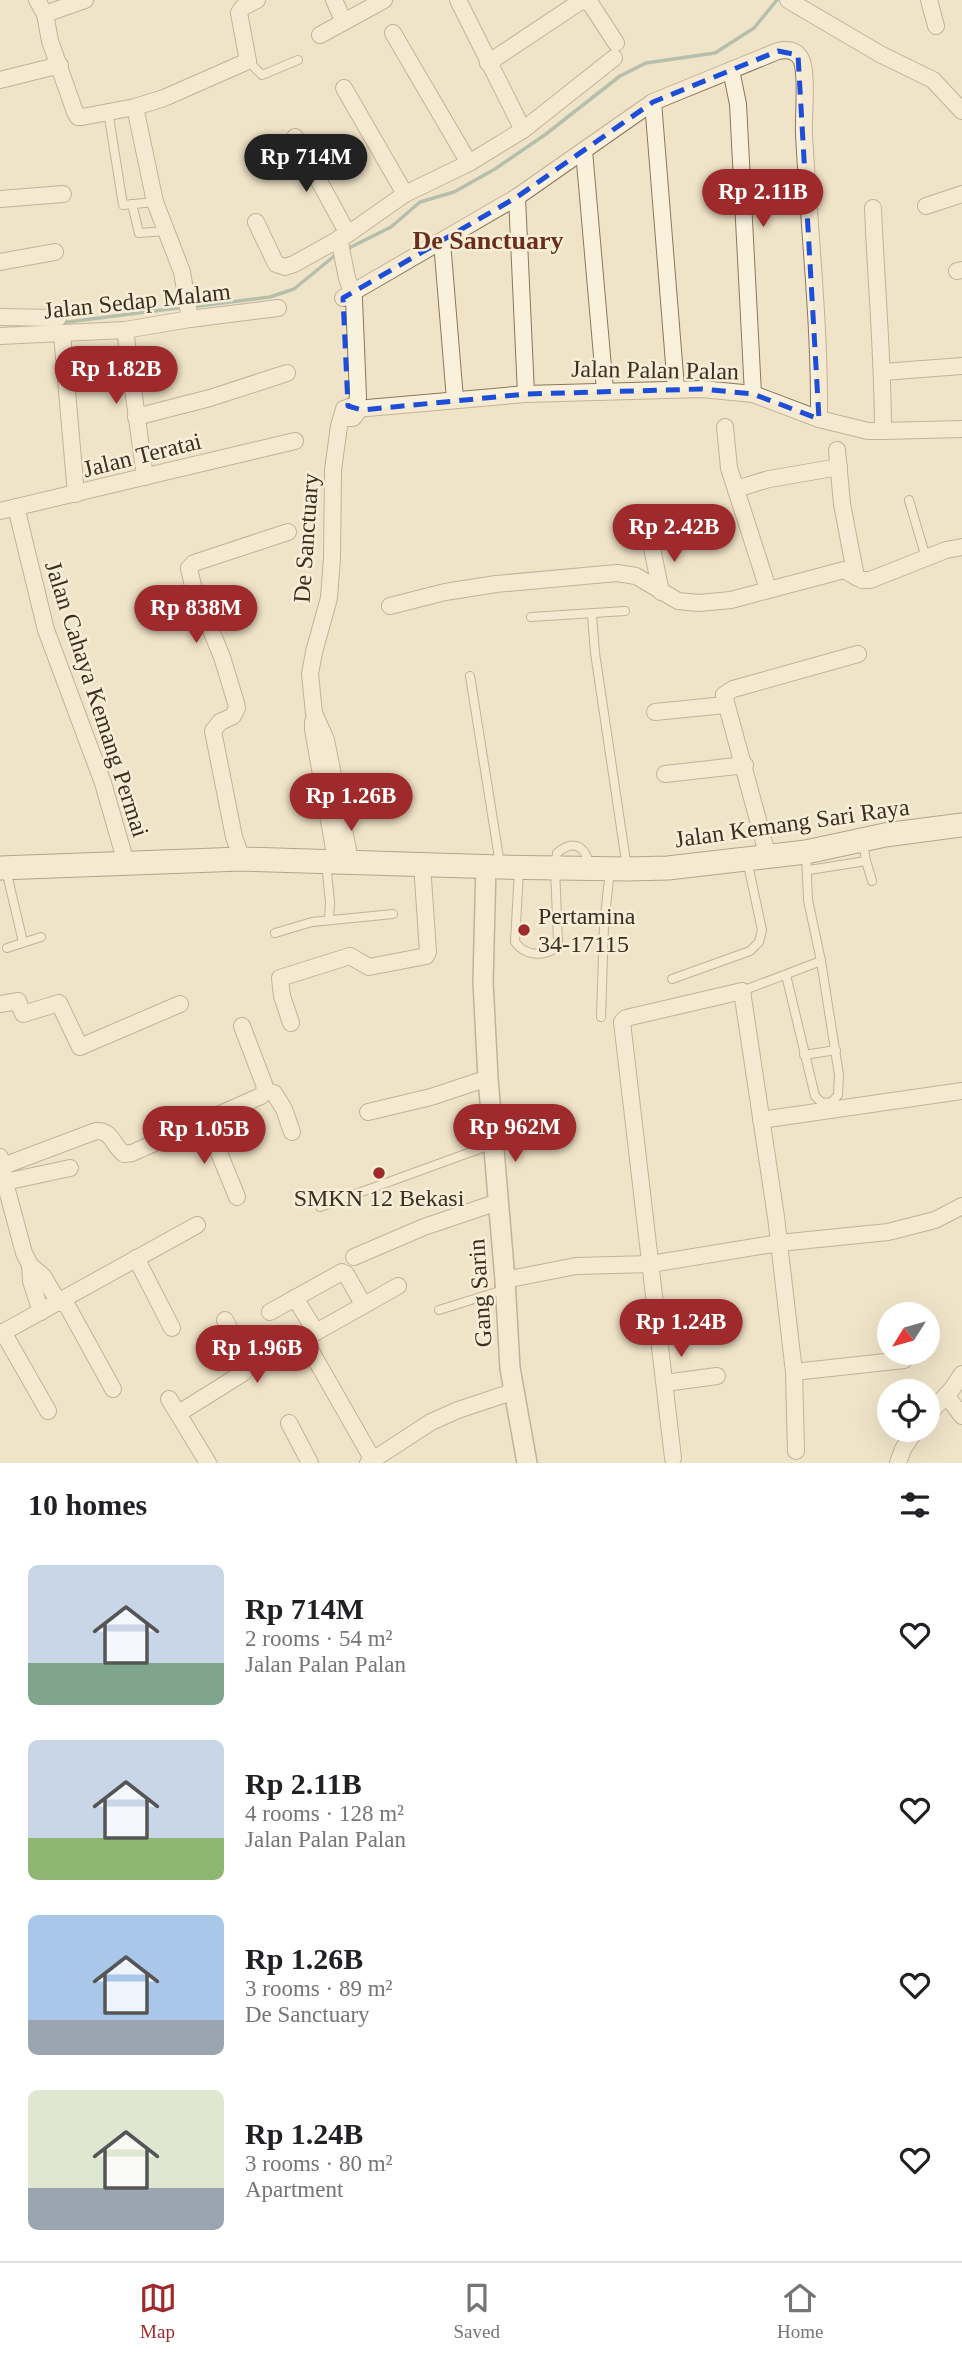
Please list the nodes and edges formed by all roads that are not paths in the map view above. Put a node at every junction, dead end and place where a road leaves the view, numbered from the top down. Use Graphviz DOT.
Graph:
graph roads {
  1 [pos="85,0"];
  2 [pos="257,0"];
  3 [pos="334,0"];
  4 [pos="384,0"];
  5 [pos="457,0"];
  6 [pos="788,0"];
  7 [pos="929,0"];
  8 [pos="41,7"];
  9 [pos="344,22"];
  10 [pos="936,26"];
  11 [pos="393,33"];
  12 [pos="320,35"];
  13 [pos="298,60"];
  14 [pos="248,61"];
  15 [pos="488,63"];
  16 [pos="60,65"];
  17 [pos="731,69"];
  18 [pos="0,80"];
  19 [pos="344,88"];
  20 [pos="653,102"];
  21 [pos="135,107"];
  22 [pos="961,108"];
  23 [pos="108,111"];
  24 [pos="523,130"];
  25 [pos="295,136"];
  26 [pos="584,151"];
  27 [pos="469,163"];
  28 [pos="63,194"];
  29 [pos="405,194"];
  30 [pos="962,194"];
  31 [pos="517,197"];
  32 [pos="0,199"];
  33 [pos="155,202"];
  34 [pos="132,204"];
  35 [pos="926,206"];
  36 [pos="873,208"];
  37 [pos="256,222"];
  38 [pos="166,231"];
  39 [pos="442,242"];
  40 [pos="55,252"];
  41 [pos="344,253"];
  42 [pos="0,262"];
  43 [pos="348,296"];
  44 [pos="278,308"];
  45 [pos="189,311"];
  46 [pos="0,317"];
  47 [pos="60,326"];
  48 [pos="125,330"];
  49 [pos="0,336"];
  50 [pos="962,366"];
  51 [pos="883,372"];
  52 [pos="287,373"];
  53 [pos="676,388"];
  54 [pos="605,390"];
  55 [pos="526,394"];
  56 [pos="753,394"];
  57 [pos="455,399"];
  58 [pos="353,411"];
  59 [pos="136,417"];
  60 [pos="819,419"];
  61 [pos="725,428"];
  62 [pos="962,429"];
  63 [pos="883,431"];
  64 [pos="295,440"];
  65 [pos="145,477"];
  66 [pos="736,489"];
  67 [pos="76,494"];
  68 [pos="909,500"];
  69 [pos="8,509"];
  70 [pos="288,532"];
  71 [pos="651,543"];
  72 [pos="962,547"];
  73 [pos="926,558"];
  74 [pos="856,577"];
  75 [pos="768,589"];
  76 [pos="661,592"];
  77 [pos="390,606"];
  78 [pos="625,611"];
  79 [pos="593,615"];
  80 [pos="531,617"];
  81 [pos="858,654"];
  82 [pos="470,677"];
  83 [pos="726,705"];
  84 [pos="655,712"];
  85 [pos="745,765"];
  86 [pos="665,774"];
  87 [pos="962,825"];
  88 [pos="864,850"];
  89 [pos="242,859"];
  90 [pos="758,859"];
  91 [pos="337,860"];
  92 [pos="807,861"];
  93 [pos="126,863"];
  94 [pos="422,864"];
  95 [pos="502,867"];
  96 [pos="555,867"];
  97 [pos="3,868"];
  98 [pos="609,869"];
  99 [pos="872,881"];
  100 [pos="393,914"];
  101 [pos="329,919"];
  102 [pos="275,933"];
  103 [pos="41,937"];
  104 [pos="23,942"];
  105 [pos="7,948"];
  106 [pos="821,961"];
  107 [pos="786,975"];
  108 [pos="672,979"];
  109 [pos="742,991"];
  110 [pos="0,1004"];
  111 [pos="180,1004"];
  112 [pos="601,1017"];
  113 [pos="291,1023"];
  114 [pos="243,1026"];
  115 [pos="836,1050"];
  116 [pos="804,1055"];
  117 [pos="488,1078"];
  118 [pos="265,1091"];
  119 [pos="962,1091"];
  120 [pos="368,1112"];
  121 [pos="761,1120"];
  122 [pos="206,1121"];
  123 [pos="292,1132"];
  124 [pos="494,1144"];
  125 [pos="70,1168"];
  126 [pos="3,1177"];
  127 [pos="237,1197"];
  128 [pos="498,1202"];
  129 [pos="962,1206"];
  130 [pos="320,1207"];
  131 [pos="197,1225"];
  132 [pos="779,1243"];
  133 [pos="354,1257"];
  134 [pos="136,1258"];
  135 [pos="652,1264"];
  136 [pos="30,1265"];
  137 [pos="505,1284"];
  138 [pos="398,1286"];
  139 [pos="295,1298"];
  140 [pos="61,1301"];
  141 [pos="363,1304"];
  142 [pos="439,1310"];
  143 [pos="41,1312"];
  144 [pos="270,1312"];
  145 [pos="225,1320"];
  146 [pos="172,1328"];
  147 [pos="2,1333"];
  148 [pos="312,1339"];
  149 [pos="278,1359"];
  150 [pos="877,1363"];
  151 [pos="794,1371"];
  152 [pos="962,1374"];
  153 [pos="717,1376"];
  154 [pos="665,1383"];
  155 [pos="113,1389"];
  156 [pos="515,1391"];
  157 [pos="946,1395"];
  158 [pos="169,1399"];
  159 [pos="940,1402"];
  160 [pos="48,1411"];
  161 [pos="179,1413"];
  162 [pos="962,1416"];
  163 [pos="289,1423"];
  164 [pos="908,1442"];
  165 [pos="796,1451"];
  166 [pos="673,1458"];
  167 [pos="378,1460"];
  168 [pos="208,1463"];
  169 [pos="310,1463"];
  170 [pos="527,1463"];
  171 [pos="898,1463"];
  1 -- 8 [label="street"];
  2 -- 14 [label="street"];
  3 -- 9 [label="street"];
  4 -- 9 [label="street"];
  5 -- 15 [label="street"];
  6 -- 22 [label="street"];
  7 -- 10 [label="street"];
  8 -- 16 [label="street"];
  9 -- 12 [label="street"];
  11 -- 27 [label="street"];
  13 -- 14 [label="lane"];
  14 -- 21 [label="street"];
  15 -- 24 [label="street"];
  15 -- 24 [label="street"];
  16 -- 18 [label="street"];
  16 -- 23 [label="street"];
  17 -- 20 [label="street"];
  17 -- 56 [label="street"];
  17 -- 60 [label="street"];
  19 -- 29 [label="street"];
  20 -- 26 [label="street"];
  20 -- 53 [label="street"];
  21 -- 23 [label="street"];
  21 -- 33 [label="street"];
  23 -- 34 [label="lane"];
  24 -- 27 [label="street"];
  25 -- 41 [label="street"];
  26 -- 31 [label="street"];
  26 -- 54 [label="street"];
  27 -- 29 [label="street"];
  28 -- 32 [label="street"];
  29 -- 41 [label="street"];
  30 -- 35 [label="street"];
  31 -- 39 [label="street"];
  31 -- 55 [label="street"];
  33 -- 34 [label="lane"];
  33 -- 38 [label="street"];
  34 -- 38 [label="lane"];
  36 -- 51 [label="street"];
  37 -- 41 [label="street"];
  38 -- 45 [label="street"];
  39 -- 43 [label="street"];
  39 -- 57 [label="street"];
  40 -- 42 [label="street"];
  41 -- 43 [label="street"];
  43 -- 58 [label="street"];
  44 -- 45 [label="street, Jalan Sedap Malam"];
  45 -- 48 [label="street, Jalan Sedap Malam"];
  46 -- 47 [label="street"];
  47 -- 48 [label="street, Jalan Sedap Malam"];
  47 -- 49 [label="street, Jalan Sedap Malam"];
  47 -- 67 [label="street"];
  48 -- 59 [label="street"];
  50 -- 51 [label="street"];
  51 -- 63 [label="street"];
  52 -- 59 [label="street"];
  53 -- 54 [label="street, Jalan Palan Palan"];
  53 -- 56 [label="street, Jalan Palan Palan"];
  54 -- 55 [label="street, Jalan Palan Palan"];
  55 -- 57 [label="street, Jalan Palan Palan"];
  56 -- 60 [label="street, Jalan Palan Palan"];
  57 -- 58 [label="street, Jalan Palan Palan"];
  58 -- 91 [label="street, De Sanctuary"];
  59 -- 65 [label="street"];
  60 -- 63 [label="street, Jalan Palan Palan"];
  61 -- 66 [label="street"];
  62 -- 63 [label="street, Jalan Palan Palan"];
  64 -- 65 [label="street, Jalan Teratai"];
  65 -- 67 [label="street, Jalan Teratai"];
  66 -- 74 [label="street"];
  66 -- 75 [label="street"];
  67 -- 69 [label="street, Jalan Teratai"];
  68 -- 73 [label="lane"];
  69 -- 93 [label="street, Jalan Cahaya Kemang Permai"];
  70 -- 89 [label="street"];
  71 -- 76 [label="street"];
  72 -- 73 [label="street"];
  73 -- 74 [label="street"];
  74 -- 75 [label="street"];
  75 -- 76 [label="street"];
  76 -- 77 [label="street"];
  78 -- 79 [label="lane"];
  79 -- 80 [label="lane"];
  79 -- 98 [label="lane"];
  81 -- 83 [label="street"];
  82 -- 95 [label="lane"];
  83 -- 84 [label="street"];
  83 -- 85 [label="street"];
  85 -- 86 [label="street"];
  85 -- 90 [label="street"];
  87 -- 88 [label="main road, Jalan Kemang Sari Raya"];
  88 -- 92 [label="main road, Jalan Kemang Sari Raya"];
  88 -- 99 [label="lane"];
  89 -- 91 [label="main road, Jalan Kemang Sari Raya"];
  89 -- 93 [label="main road, Jalan Kemang Sari Raya"];
  90 -- 92 [label="main road, Jalan Kemang Sari Raya"];
  90 -- 98 [label="main road, Jalan Kemang Sari Raya"];
  90 -- 108 [label="lane"];
  91 -- 94 [label="main road, Jalan Kemang Sari Raya"];
  91 -- 101 [label="lane"];
  92 -- 106 [label="lane"];
  93 -- 97 [label="main road, Jalan Kemang Sari Raya"];
  94 -- 95 [label="main road, Jalan Kemang Sari Raya"];
  94 -- 113 [label="street"];
  95 -- 96 [label="main road, Jalan Kemang Sari Raya"];
  95 -- 96 [label="lane"];
  95 -- 117 [label="street, Gang Sarin"];
  96 -- 98 [label="main road, Jalan Kemang Sari Raya"];
  97 -- 104 [label="lane"];
  98 -- 112 [label="lane"];
  100 -- 101 [label="lane"];
  101 -- 102 [label="lane"];
  103 -- 104 [label="lane"];
  104 -- 105 [label="lane"];
  106 -- 107 [label="lane"];
  106 -- 115 [label="lane"];
  107 -- 109 [label="lane"];
  107 -- 116 [label="lane"];
  109 -- 121 [label="street"];
  109 -- 135 [label="street"];
  110 -- 111 [label="street"];
  114 -- 118 [label="street"];
  115 -- 116 [label="lane"];
  115 -- 116 [label="lane"];
  117 -- 120 [label="street"];
  117 -- 124 [label="street, Gang Sarin"];
  118 -- 122 [label="street"];
  118 -- 123 [label="street"];
  119 -- 121 [label="street"];
  121 -- 132 [label="street"];
  122 -- 126 [label="street"];
  122 -- 127 [label="street"];
  124 -- 128 [label="street, Gang Sarin"];
  124 -- 130 [label="lane"];
  125 -- 126 [label="street"];
  126 -- 136 [label="street"];
  128 -- 133 [label="street"];
  128 -- 137 [label="street, Gang Sarin"];
  129 -- 132 [label="street"];
  131 -- 134 [label="street"];
  132 -- 135 [label="street"];
  132 -- 151 [label="street"];
  134 -- 140 [label="street"];
  134 -- 146 [label="street"];
  135 -- 137 [label="street"];
  135 -- 154 [label="street"];
  136 -- 140 [label="street"];
  136 -- 143 [label="street"];
  137 -- 142 [label="lane"];
  137 -- 156 [label="street, Gang Sarin"];
  138 -- 141 [label="street"];
  139 -- 141 [label="street"];
  139 -- 144 [label="street"];
  139 -- 148 [label="street"];
  140 -- 143 [label="street"];
  140 -- 155 [label="street"];
  141 -- 148 [label="street"];
  143 -- 147 [label="street"];
  145 -- 161 [label="street"];
  147 -- 160 [label="street"];
  148 -- 149 [label="street"];
  148 -- 167 [label="street"];
  150 -- 151 [label="street"];
  151 -- 165 [label="street"];
  152 -- 157 [label="street"];
  153 -- 154 [label="street"];
  154 -- 166 [label="street"];
  156 -- 167 [label="street"];
  156 -- 170 [label="street, Gang Sarin"];
  157 -- 159 [label="street"];
  157 -- 162 [label="street"];
  158 -- 161 [label="street"];
  161 -- 168 [label="street"];
  163 -- 169 [label="street"];
  164 -- 171 [label="street"];
}
